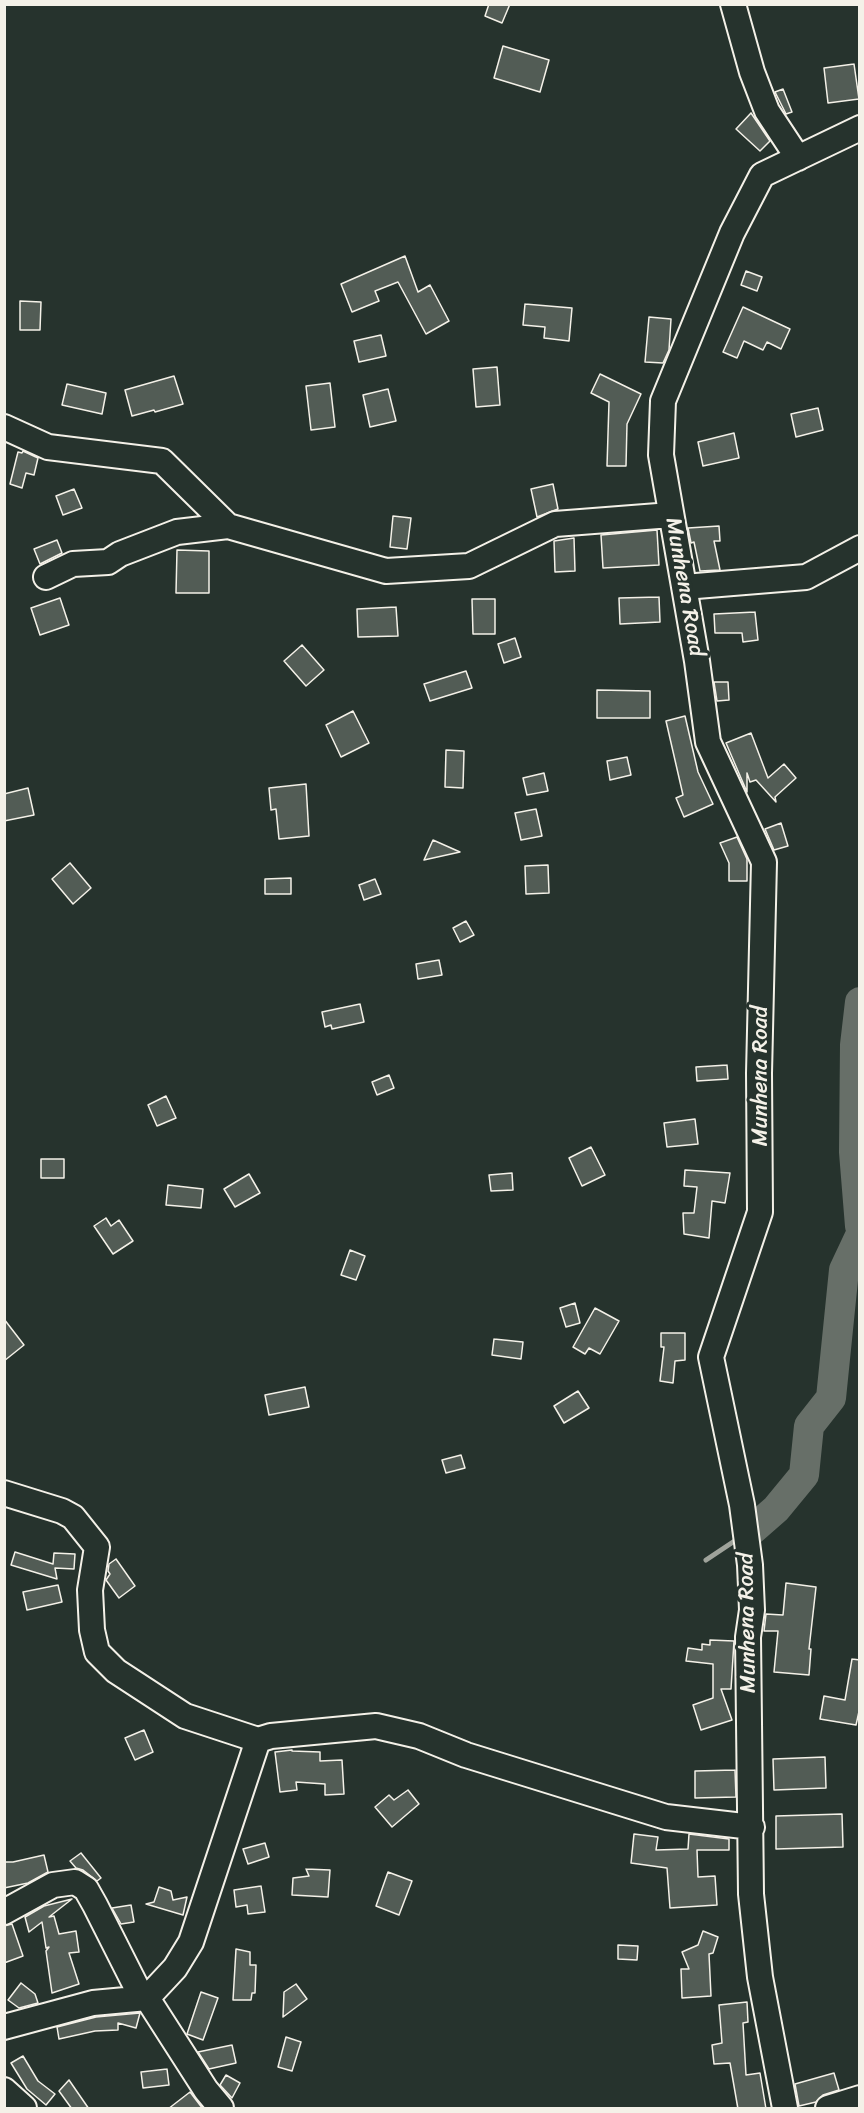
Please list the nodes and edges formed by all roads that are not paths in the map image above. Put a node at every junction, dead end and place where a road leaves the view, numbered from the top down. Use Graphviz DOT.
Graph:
graph roads {
  1 [pos="733,4"];
  2 [pos="860,128"];
  3 [pos="798,158"];
  4 [pos="4,427"];
  5 [pos="671,515"];
  6 [pos="228,526"];
  7 [pos="860,548"];
  8 [pos="46,577"];
  9 [pos="684,587"];
  10 [pos="4,1493"];
  11 [pos="258,1740"];
  12 [pos="752,1827"];
  13 [pos="4,1912"];
  14 [pos="145,1998"];
  15 [pos="4,2027"];
  16 [pos="4,2090"];
  17 [pos="860,2098"];
  18 [pos="24,2109"];
  19 [pos="221,2109"];
  20 [pos="785,2109"];
  21 [pos="828,2109"];
  1 -- 3 [label="street"];
  2 -- 3 [label="street, Munhena Road"];
  3 -- 5 [label="street, Munhena Road"];
  4 -- 6 [label="street"];
  5 -- 6 [label="street"];
  5 -- 9 [label="street, Munhena Road"];
  6 -- 8 [label="street"];
  7 -- 9 [label="street"];
  9 -- 12 [label="street, Munhena Road"];
  10 -- 11 [label="street"];
  11 -- 12 [label="street"];
  11 -- 14 [label="street"];
  12 -- 20 [label="street, Munhena Road"];
  13 -- 14 [label="street"];
  14 -- 15 [label="street"];
  14 -- 19 [label="street"];
  16 -- 18 [label="street"];
  17 -- 21 [label="street"];
}
